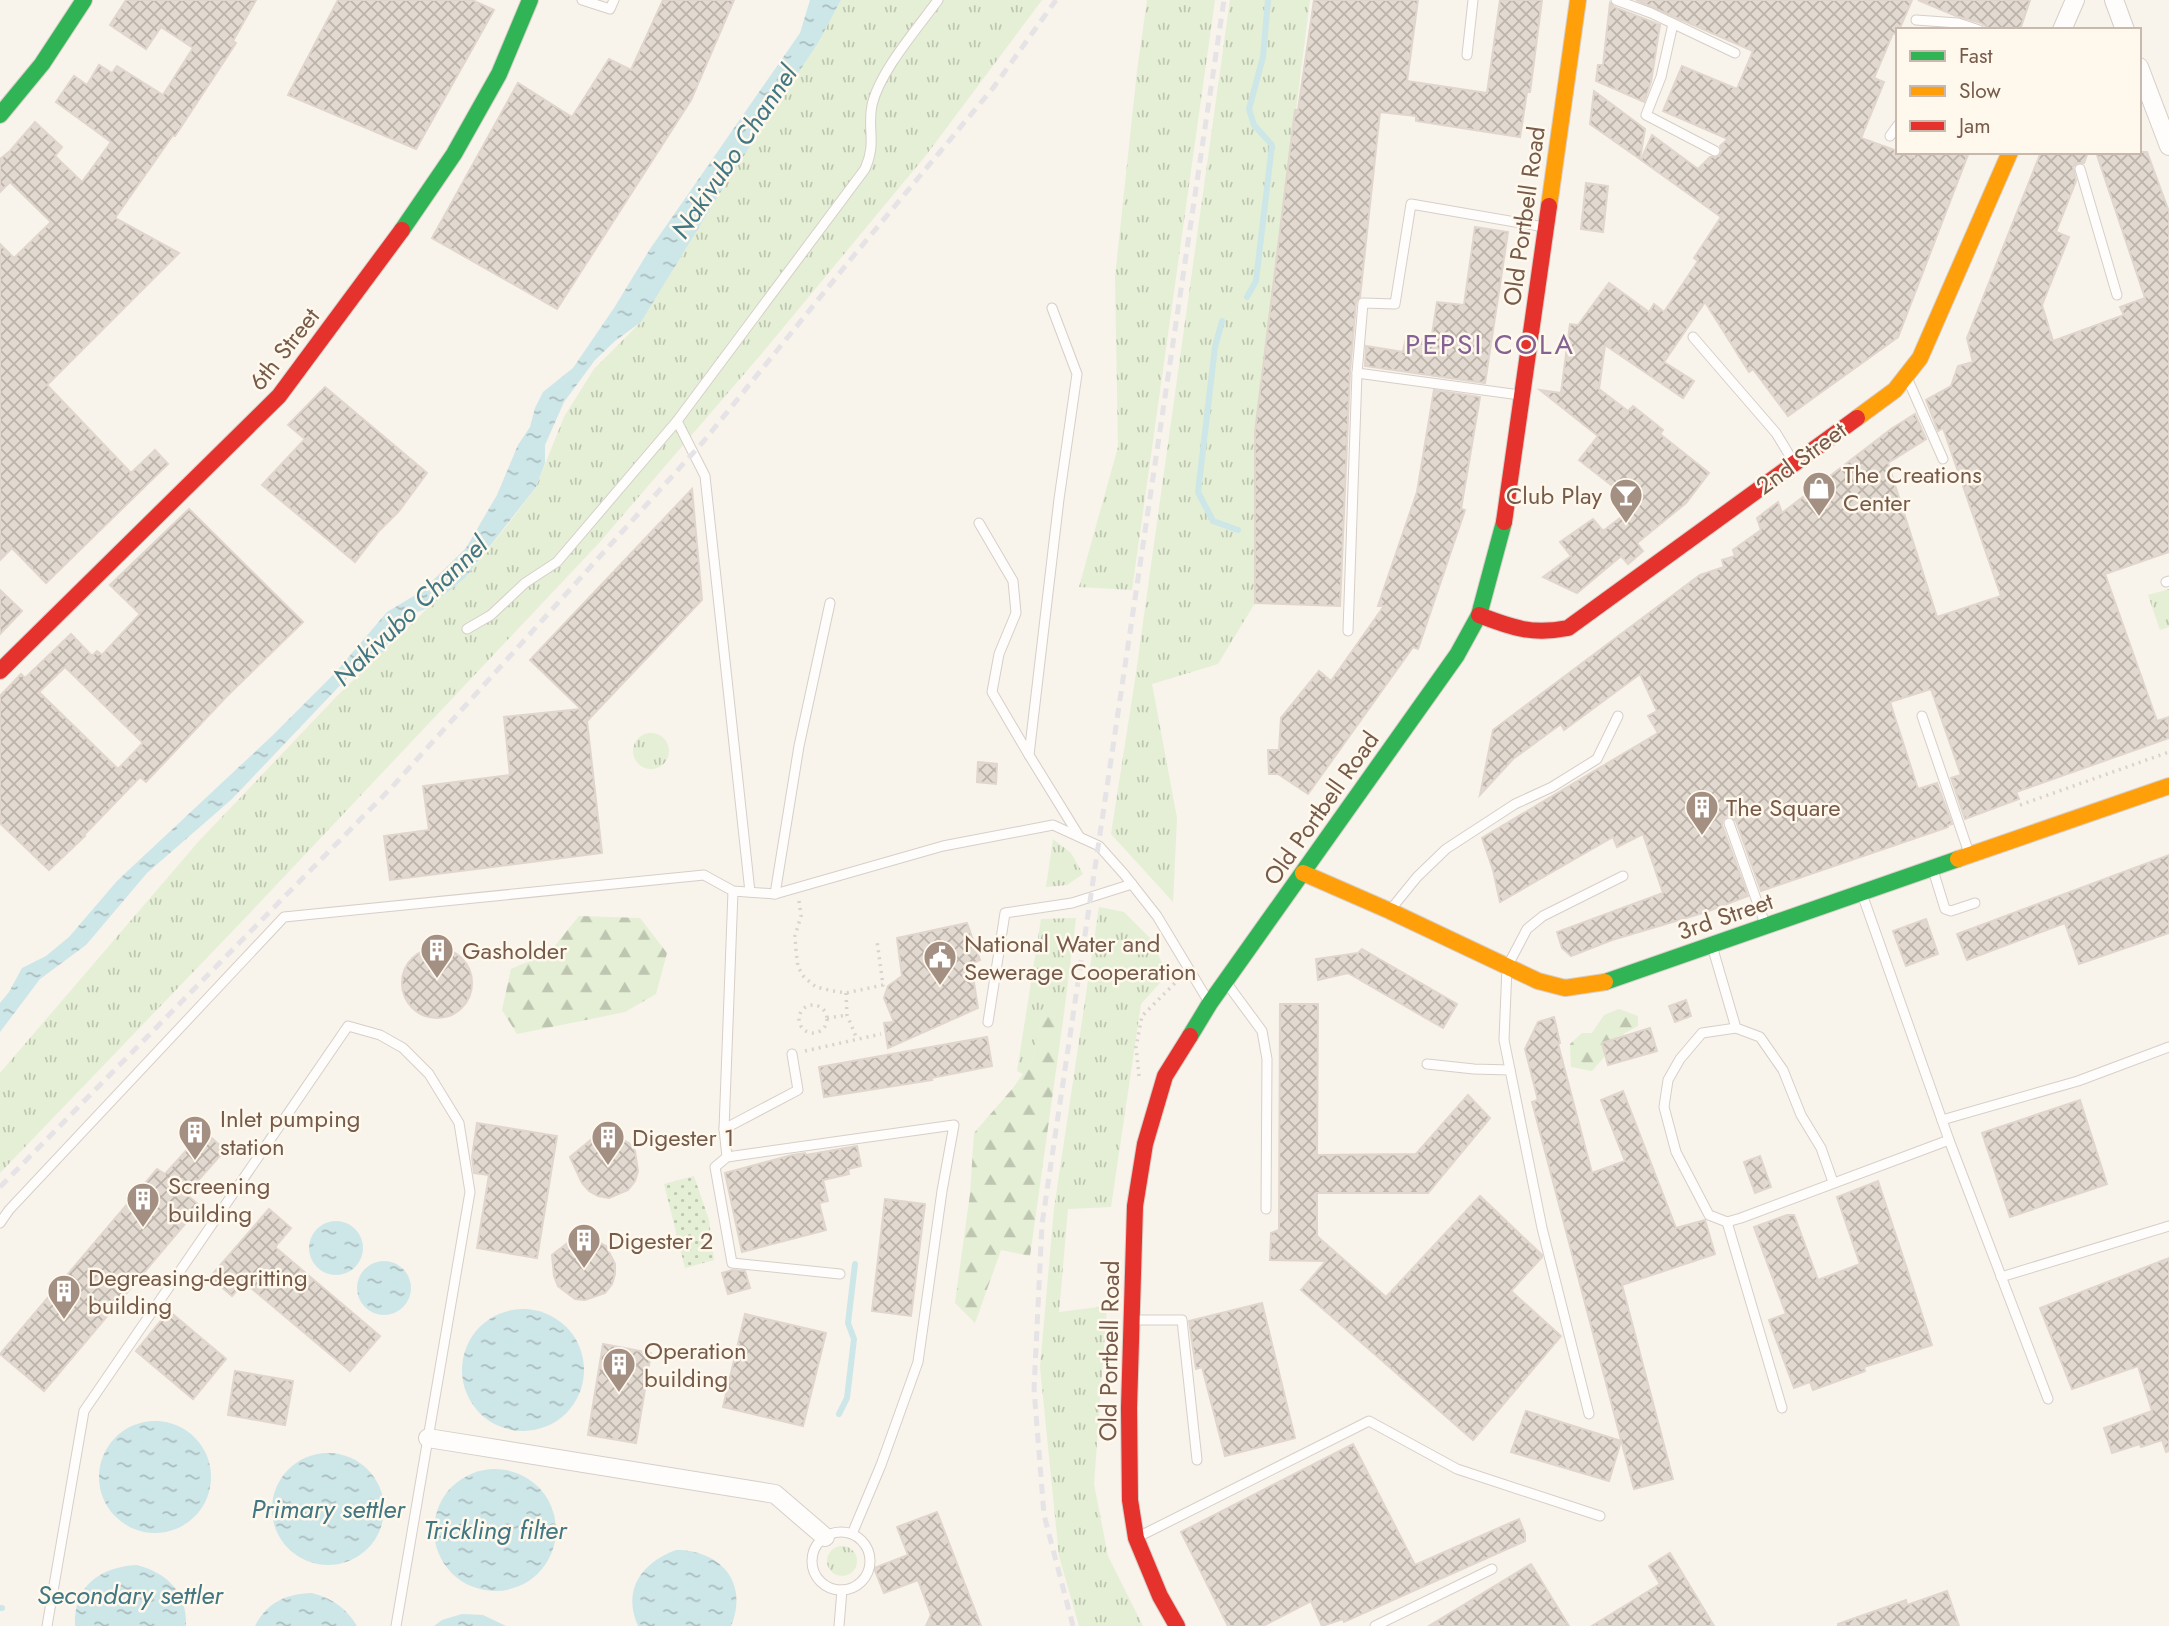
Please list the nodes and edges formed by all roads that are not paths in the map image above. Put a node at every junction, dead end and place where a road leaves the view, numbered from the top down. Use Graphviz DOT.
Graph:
graph roads {
  1 [pos="84,0"];
  2 [pos="530,0"];
  3 [pos="582,0"];
  4 [pos="614,0"];
  5 [pos="938,0"];
  6 [pos="1473,0"];
  7 [pos="1578,0"];
  8 [pos="1616,0"];
  9 [pos="2075,0"];
  10 [pos="2114,0"];
  11 [pos="1916,20"];
  12 [pos="1673,24"];
  13 [pos="1973,28"];
  14 [pos="2063,28"];
  15 [pos="2124,28"];
  16 [pos="1735,53"];
  17 [pos="1467,55"];
  18 [pos="2141,71"];
  19 [pos="0,115"];
  20 [pos="2164,119"];
  21 [pos="1896,128"];
  22 [pos="1890,136"];
  23 [pos="2169,146"];
  24 [pos="1715,151"];
  25 [pos="2009,154"];
  26 [pos="2080,170"];
  27 [pos="1545,228"];
  28 [pos="2117,295"];
  29 [pos="1052,308"];
  30 [pos="1693,337"];
  31 [pos="1357,373"];
  32 [pos="1906,375"];
  33 [pos="1522,396"];
  34 [pos="677,421"];
  35 [pos="1943,459"];
  36 [pos="1794,463"];
  37 [pos="979,523"];
  38 [pos="830,603"];
  39 [pos="1479,615"];
  40 [pos="467,629"];
  41 [pos="1348,631"];
  42 [pos="0,671"];
  43 [pos="1618,716"];
  44 [pos="1922,716"];
  45 [pos="1029,755"];
  46 [pos="2169,786"];
  47 [pos="1729,823"];
  48 [pos="1080,838"];
  49 [pos="1970,855"];
  50 [pos="1933,868"];
  51 [pos="1303,873"];
  52 [pos="1623,876"];
  53 [pos="1132,884"];
  54 [pos="733,891"];
  55 [pos="750,892"];
  56 [pos="1861,892"];
  57 [pos="775,894"];
  58 [pos="1975,903"];
  59 [pos="1390,911"];
  60 [pos="1766,926"];
  61 [pos="1712,944"];
  62 [pos="1507,967"];
  63 [pos="1225,981"];
  64 [pos="1210,1003"];
  65 [pos="988,1022"];
  66 [pos="1736,1028"];
  67 [pos="2169,1047"];
  68 [pos="792,1054"];
  69 [pos="1427,1064"];
  70 [pos="1510,1070"];
  71 [pos="1942,1120"];
  72 [pos="724,1129"];
  73 [pos="1949,1140"];
  74 [pos="727,1157"];
  75 [pos="1833,1182"];
  76 [pos="1266,1209"];
  77 [pos="1727,1222"];
  78 [pos="0,1223"];
  79 [pos="2169,1226"];
  80 [pos="840,1275"];
  81 [pos="2001,1277"];
  82 [pos="1132,1320"];
  83 [pos="2048,1399"];
  84 [pos="1782,1408"];
  85 [pos="1589,1414"];
  86 [pos="428,1438"];
  87 [pos="1196,1460"];
  88 [pos="1600,1516"];
  89 [pos="852,1534"];
  90 [pos="825,1537"];
  91 [pos="1136,1538"];
  92 [pos="1492,1569"];
  93 [pos="842,1590"];
  94 [pos="47,1626"];
  95 [pos="396,1626"];
  96 [pos="839,1626"];
  97 [pos="1177,1626"];
  98 [pos="1375,1626"];
  1 -- 19 [label="street"];
  2 -- 42 [label="street, 6th Street"];
  3 -- 4 [label="lane"];
  5 -- 34 [label="lane"];
  6 -- 17 [label="lane"];
  7 -- 27 [label="street, Old Portbell Road"];
  8 -- 12 [label="lane"];
  9 -- 14 [label="street"];
  10 -- 15 [label="street"];
  11 -- 13 [label="lane"];
  12 -- 16 [label="lane"];
  12 -- 24 [label="lane"];
  18 -- 20 [label="street"];
  20 -- 23 [label="street"];
  21 -- 22 [label="lane"];
  25 -- 32 [label="street, 2nd Street"];
  26 -- 28 [label="lane"];
  27 -- 31 [label="lane"];
  27 -- 33 [label="street, Old Portbell Road"];
  29 -- 45 [label="lane"];
  30 -- 36 [label="lane"];
  31 -- 33 [label="lane"];
  31 -- 41 [label="lane"];
  32 -- 35 [label="lane"];
  32 -- 36 [label="street, 2nd Street"];
  33 -- 39 [label="street, Old Portbell Road"];
  34 -- 40 [label="lane"];
  34 -- 55 [label="lane"];
  36 -- 39 [label="street, 2nd Street"];
  37 -- 45 [label="lane"];
  38 -- 57 [label="lane"];
  39 -- 51 [label="street, Old Portbell Road"];
  43 -- 59 [label="lane"];
  44 -- 49 [label="lane"];
  45 -- 48 [label="lane"];
  46 -- 49 [label="street, 3rd Street"];
  47 -- 60 [label="lane"];
  48 -- 53 [label="lane"];
  48 -- 57 [label="lane"];
  49 -- 50 [label="street, 3rd Street"];
  50 -- 56 [label="street, 3rd Street"];
  50 -- 58 [label="lane"];
  51 -- 59 [label="street, 3rd Street"];
  51 -- 63 [label="street, Old Portbell Road"];
  52 -- 62 [label="lane"];
  53 -- 64 [label="lane"];
  53 -- 65 [label="lane"];
  54 -- 55 [label="lane"];
  54 -- 72 [label="lane"];
  54 -- 78 [label="lane"];
  55 -- 57 [label="lane"];
  56 -- 60 [label="street, 3rd Street"];
  56 -- 71 [label="lane"];
  59 -- 62 [label="street, 3rd Street"];
  60 -- 61 [label="street, 3rd Street"];
  61 -- 62 [label="street, 3rd Street"];
  61 -- 66 [label="lane"];
  62 -- 70 [label="lane"];
  63 -- 64 [label="street, Old Portbell Road"];
  63 -- 76 [label="lane"];
  64 -- 82 [label="street, Old Portbell Road"];
  66 -- 75 [label="lane"];
  66 -- 77 [label="lane"];
  67 -- 71 [label="lane"];
  68 -- 72 [label="lane"];
  69 -- 70 [label="lane"];
  70 -- 85 [label="lane"];
  71 -- 73 [label="lane"];
  72 -- 74 [label="lane"];
  73 -- 75 [label="lane"];
  73 -- 81 [label="lane"];
  74 -- 80 [label="lane"];
  74 -- 89 [label="lane"];
  75 -- 77 [label="lane"];
  77 -- 84 [label="lane"];
  79 -- 81 [label="lane"];
  81 -- 83 [label="lane"];
  82 -- 87 [label="lane"];
  82 -- 91 [label="street, Old Portbell Road"];
  86 -- 90 [label="street"];
  86 -- 94 [label="lane"];
  86 -- 95 [label="lane"];
  88 -- 91 [label="lane"];
  89 -- 90 [label="lane"];
  89 -- 93 [label="lane"];
  90 -- 93 [label="lane"];
  91 -- 97 [label="street, Old Portbell Road"];
  92 -- 98 [label="lane"];
  93 -- 96 [label="lane"];
}
